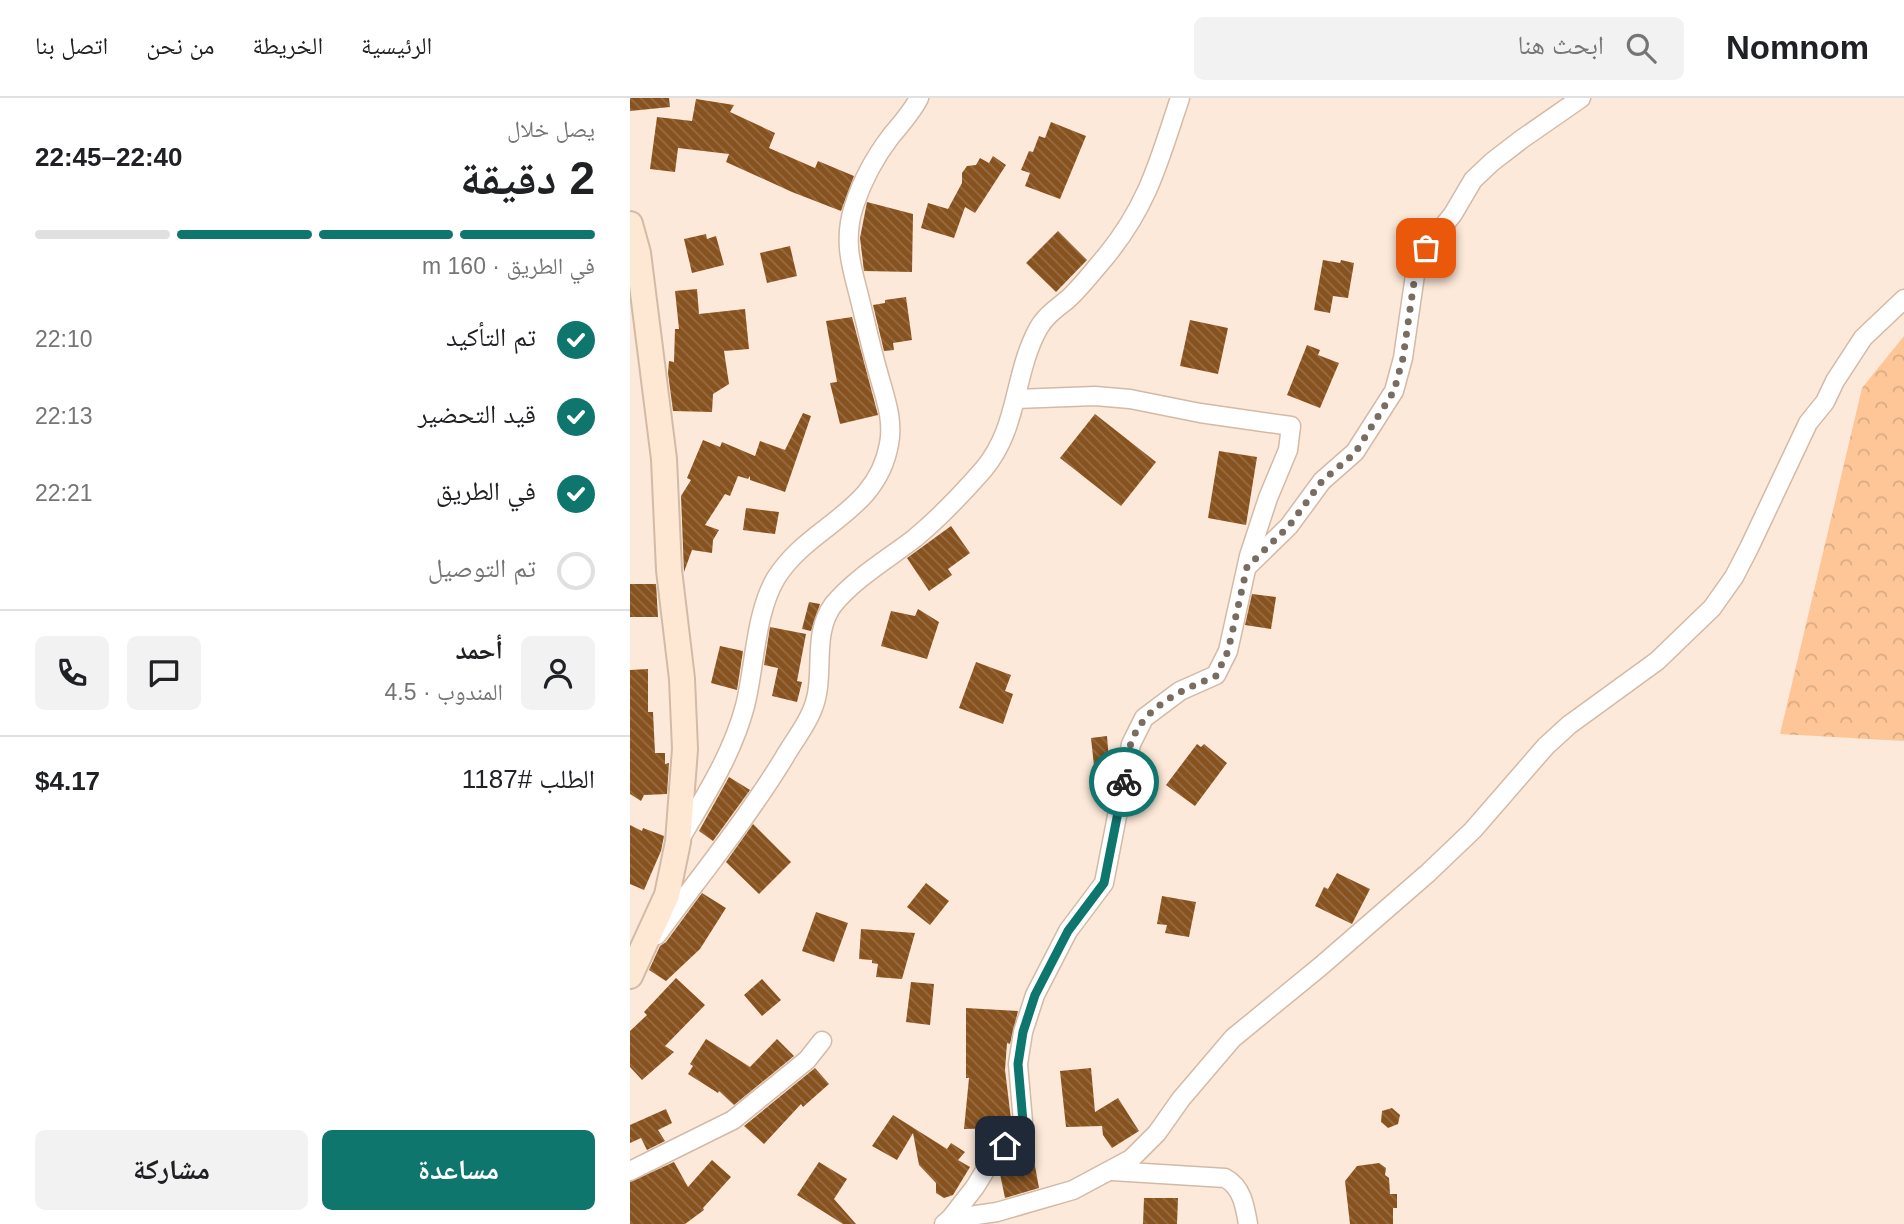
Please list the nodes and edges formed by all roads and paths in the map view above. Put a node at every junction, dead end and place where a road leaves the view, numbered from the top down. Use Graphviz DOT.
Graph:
graph roads {
  1 [pos="919,98"];
  2 [pos="1180,98"];
  3 [pos="1581,98"];
  4 [pos="630,223"];
  5 [pos="1904,299"];
  6 [pos="1016,399"];
  7 [pos="1247,567"];
  8 [pos="678,842"];
  9 [pos="633,969"];
  10 [pos="822,1041"];
  11 [pos="630,1171"];
  12 [pos="1112,1171"];
  13 [pos="947,1222"];
  14 [pos="1248,1224"];
  1 -- 8 [label="street"];
  2 -- 6 [label="street"];
  3 -- 7 [label="street"];
  4 -- 8 [label="main road"];
  5 -- 12 [label="street"];
  6 -- 7 [label="street"];
  6 -- 9 [label="street"];
  7 -- 13 [label="street"];
  8 -- 9 [label="main road"];
  10 -- 11 [label="street"];
  12 -- 13 [label="street"];
  12 -- 14 [label="street"];
}
